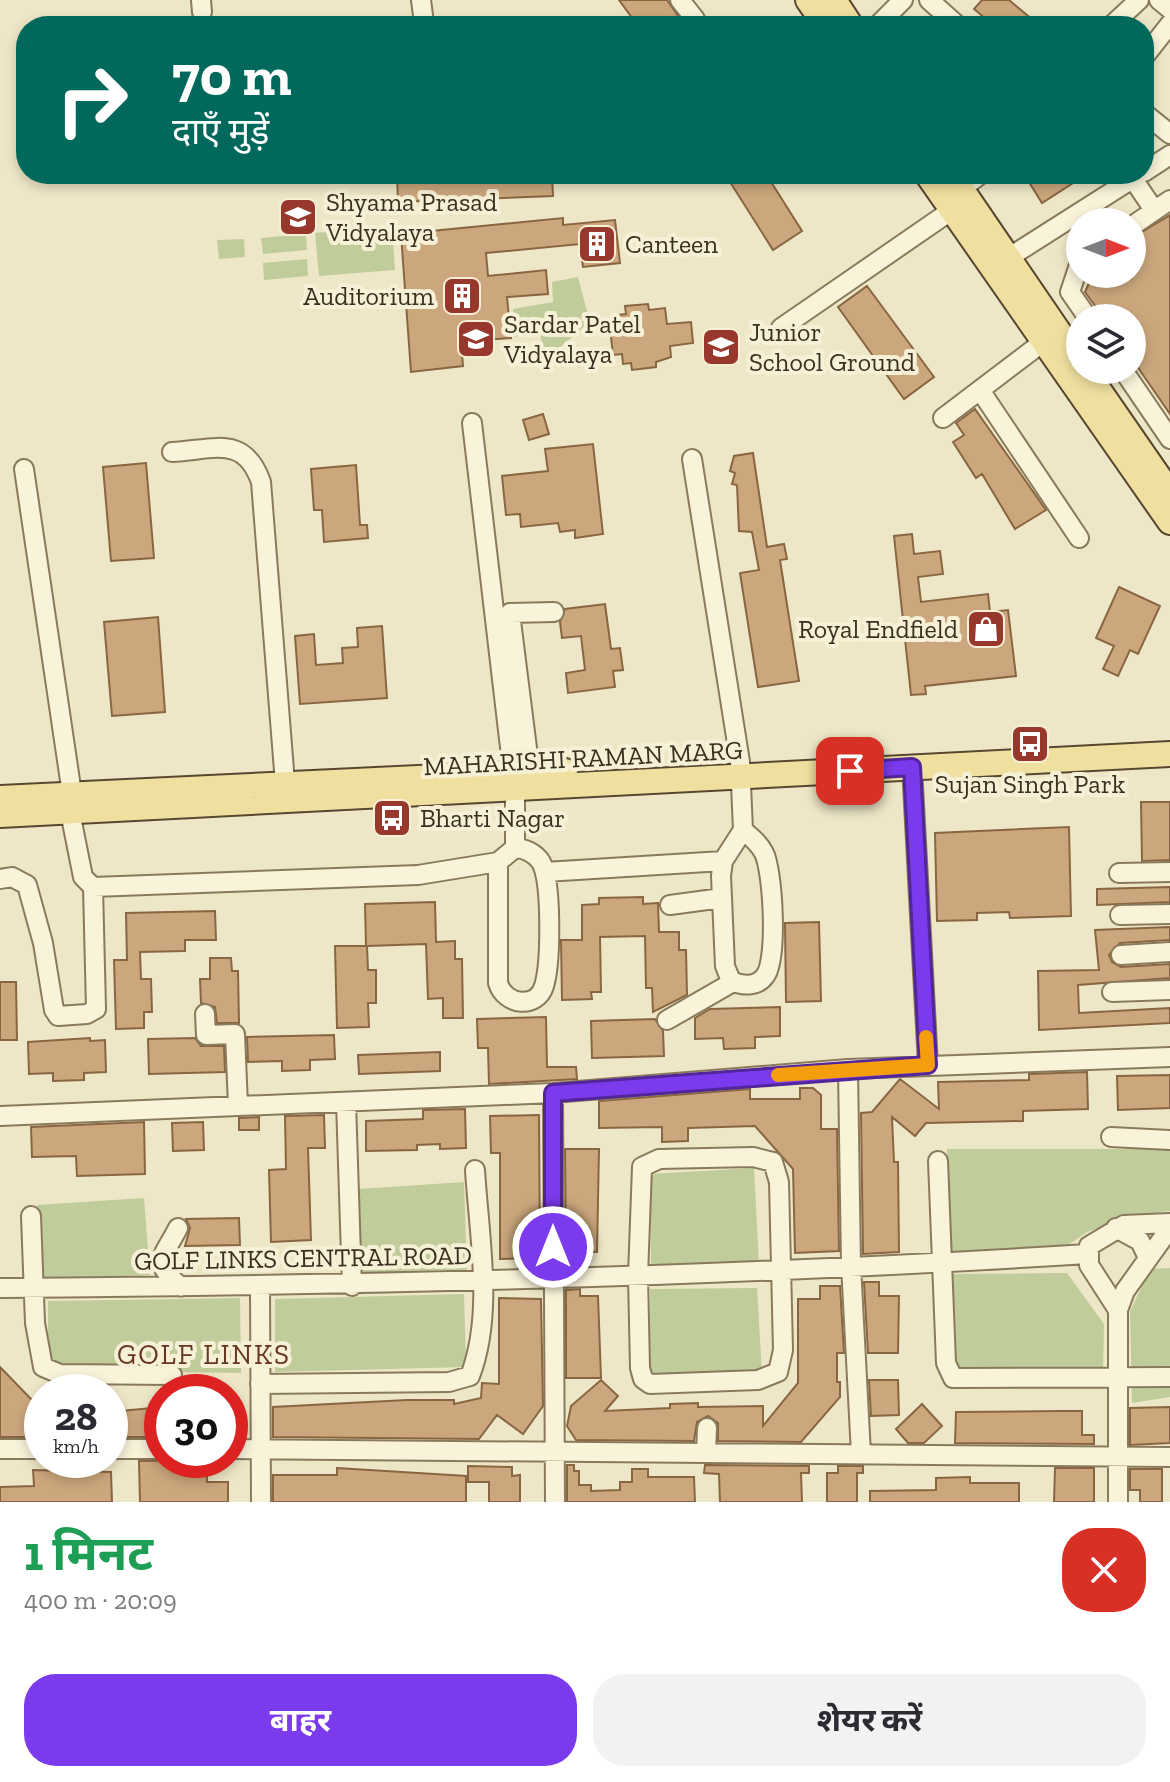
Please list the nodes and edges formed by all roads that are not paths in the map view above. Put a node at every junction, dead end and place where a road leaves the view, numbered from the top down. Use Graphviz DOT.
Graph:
graph roads {
  1 [pos="680,0"];
  2 [pos="903,0"];
  3 [pos="929,0"];
  4 [pos="1139,0"];
  5 [pos="1159,0"];
  6 [pos="1170,9"];
  7 [pos="693,16"];
  8 [pos="887,16"];
  9 [pos="947,16"];
  10 [pos="1122,16"];
  11 [pos="1170,24"];
  12 [pos="1154,44"];
  13 [pos="1154,121"];
  14 [pos="1170,134"];
  15 [pos="1125,184"];
  16 [pos="1146,184"];
  17 [pos="955,191"];
  18 [pos="1162,205"];
  19 [pos="999,263"];
  20 [pos="781,328"];
  21 [pos="1043,342"];
  22 [pos="1066,346"];
  23 [pos="1093,384"];
  24 [pos="1133,384"];
  25 [pos="980,390"];
  26 [pos="943,418"];
  27 [pos="472,423"];
  28 [pos="1170,439"];
  29 [pos="172,452"];
  30 [pos="692,459"];
  31 [pos="24,469"];
  32 [pos="1168,508"];
  33 [pos="1079,538"];
  34 [pos="554,612"];
  35 [pos="1170,740"];
  36 [pos="1170,754"];
  37 [pos="912,767"];
  38 [pos="740,770"];
  39 [pos="519,779"];
  40 [pos="285,783"];
  41 [pos="0,798"];
  42 [pos="71,803"];
  43 [pos="0,815"];
  44 [pos="743,830"];
  45 [pos="515,848"];
  46 [pos="723,861"];
  47 [pos="498,862"];
  48 [pos="545,872"];
  49 [pos="1170,872"];
  50 [pos="1119,873"];
  51 [pos="0,879"];
  52 [pos="93,887"];
  53 [pos="722,898"];
  54 [pos="670,905"];
  55 [pos="1170,914"];
  56 [pos="1120,915"];
  57 [pos="1170,952"];
  58 [pos="1121,955"];
  59 [pos="733,982"];
  60 [pos="1170,990"];
  61 [pos="1112,992"];
  62 [pos="205,1014"];
  63 [pos="667,1020"];
  64 [pos="1170,1057"];
  65 [pos="928,1065"];
  66 [pos="848,1069"];
  67 [pos="553,1093"];
  68 [pos="346,1102"];
  69 [pos="238,1106"];
  70 [pos="0,1116"];
  71 [pos="1111,1137"];
  72 [pos="1170,1140"];
  73 [pos="938,1161"];
  74 [pos="475,1170"];
  75 [pos="31,1216"];
  76 [pos="1170,1225"];
  77 [pos="178,1228"];
  78 [pos="1116,1228"];
  79 [pos="1087,1254"];
  80 [pos="1148,1258"];
  81 [pos="944,1263"];
  82 [pos="851,1265"];
  83 [pos="781,1269"];
  84 [pos="638,1276"];
  85 [pos="553,1278"];
  86 [pos="482,1281"];
  87 [pos="260,1286"];
  88 [pos="352,1286"];
  89 [pos="181,1287"];
  90 [pos="0,1288"];
  91 [pos="33,1288"];
  92 [pos="1118,1310"];
  93 [pos="144,1374"];
  94 [pos="1170,1377"];
  95 [pos="1119,1378"];
  96 [pos="260,1384"];
  97 [pos="707,1428"];
  98 [pos="0,1449"];
  99 [pos="24,1449"];
  100 [pos="248,1450"];
  101 [pos="260,1450"];
  102 [pos="555,1451"];
  103 [pos="706,1453"];
  104 [pos="861,1454"];
  105 [pos="1119,1457"];
  106 [pos="1170,1457"];
  107 [pos="261,1502"];
  108 [pos="555,1502"];
  109 [pos="1118,1502"];
  1 -- 7 [label="street"];
  2 -- 8 [label="street"];
  3 -- 9 [label="street"];
  4 -- 10 [label="street"];
  5 -- 6 [label="street"];
  11 -- 12 [label="street"];
  13 -- 14 [label="street"];
  15 -- 19 [label="street"];
  16 -- 18 [label="street"];
  17 -- 19 [label="main road"];
  17 -- 20 [label="street"];
  19 -- 21 [label="main road"];
  19 -- 22 [label="main road"];
  21 -- 25 [label="street"];
  21 -- 32 [label="main road"];
  23 -- 32 [label="main road"];
  24 -- 28 [label="street"];
  25 -- 26 [label="street"];
  25 -- 33 [label="street"];
  27 -- 39 [label="street"];
  29 -- 40 [label="street"];
  30 -- 38 [label="street"];
  31 -- 42 [label="street"];
  34 -- 39 [label="street"];
  35 -- 38 [label="main road, MAHARISHI RAMAN MARG"];
  36 -- 37 [label="main road, MAHARISHI RAMAN MARG"];
  37 -- 38 [label="main road, MAHARISHI RAMAN MARG"];
  37 -- 65 [label="street"];
  38 -- 39 [label="main road, MAHARISHI RAMAN MARG"];
  38 -- 44 [label="street"];
  39 -- 40 [label="main road, MAHARISHI RAMAN MARG"];
  39 -- 42 [label="main road, MAHARISHI RAMAN MARG"];
  39 -- 45 [label="street"];
  40 -- 42 [label="main road, MAHARISHI RAMAN MARG"];
  41 -- 42 [label="main road, MAHARISHI RAMAN MARG"];
  42 -- 43 [label="main road, MAHARISHI RAMAN MARG"];
  42 -- 52 [label="street"];
  44 -- 46 [label="street"];
  44 -- 59 [label="street"];
  45 -- 47 [label="street"];
  45 -- 48 [label="street"];
  46 -- 48 [label="street"];
  46 -- 53 [label="street"];
  47 -- 48 [label="street"];
  47 -- 52 [label="street"];
  49 -- 50 [label="street"];
  51 -- 52 [label="street"];
  53 -- 54 [label="street"];
  53 -- 59 [label="street"];
  55 -- 56 [label="street"];
  57 -- 58 [label="street"];
  59 -- 63 [label="street"];
  60 -- 61 [label="street"];
  62 -- 69 [label="street"];
  64 -- 65 [label="street"];
  65 -- 66 [label="street"];
  66 -- 67 [label="street"];
  66 -- 82 [label="street"];
  67 -- 68 [label="street"];
  67 -- 85 [label="street"];
  68 -- 69 [label="street"];
  68 -- 88 [label="street"];
  69 -- 70 [label="street"];
  71 -- 72 [label="street"];
  73 -- 81 [label="street"];
  74 -- 86 [label="street"];
  75 -- 91 [label="street"];
  76 -- 78 [label="street"];
  76 -- 80 [label="street"];
  77 -- 89 [label="street"];
  78 -- 79 [label="street"];
  78 -- 80 [label="street"];
  79 -- 81 [label="street, GOLF LINKS CENTRAL ROAD"];
  79 -- 92 [label="street"];
  80 -- 92 [label="street"];
  81 -- 82 [label="street, GOLF LINKS CENTRAL ROAD"];
  81 -- 95 [label="street"];
  82 -- 83 [label="street, GOLF LINKS CENTRAL ROAD"];
  82 -- 104 [label="street"];
  83 -- 84 [label="street, GOLF LINKS CENTRAL ROAD"];
  83 -- 84 [label="street"];
  83 -- 84 [label="street"];
  84 -- 85 [label="street, GOLF LINKS CENTRAL ROAD"];
  85 -- 86 [label="street, GOLF LINKS CENTRAL ROAD"];
  85 -- 102 [label="street"];
  86 -- 88 [label="street, GOLF LINKS CENTRAL ROAD"];
  86 -- 96 [label="street"];
  87 -- 88 [label="street, GOLF LINKS CENTRAL ROAD"];
  87 -- 89 [label="street, GOLF LINKS CENTRAL ROAD"];
  87 -- 96 [label="street"];
  89 -- 91 [label="street, GOLF LINKS CENTRAL ROAD"];
  90 -- 91 [label="street, GOLF LINKS CENTRAL ROAD"];
  91 -- 93 [label="street"];
  92 -- 95 [label="street"];
  94 -- 95 [label="street"];
  95 -- 105 [label="street"];
  96 -- 101 [label="street"];
  97 -- 103 [label="street"];
  98 -- 99 [label="street"];
  100 -- 101 [label="street"];
  101 -- 102 [label="street"];
  101 -- 107 [label="street"];
  102 -- 103 [label="street"];
  102 -- 108 [label="street"];
  103 -- 104 [label="street"];
  104 -- 105 [label="street"];
  105 -- 106 [label="street"];
  105 -- 109 [label="street"];
}
